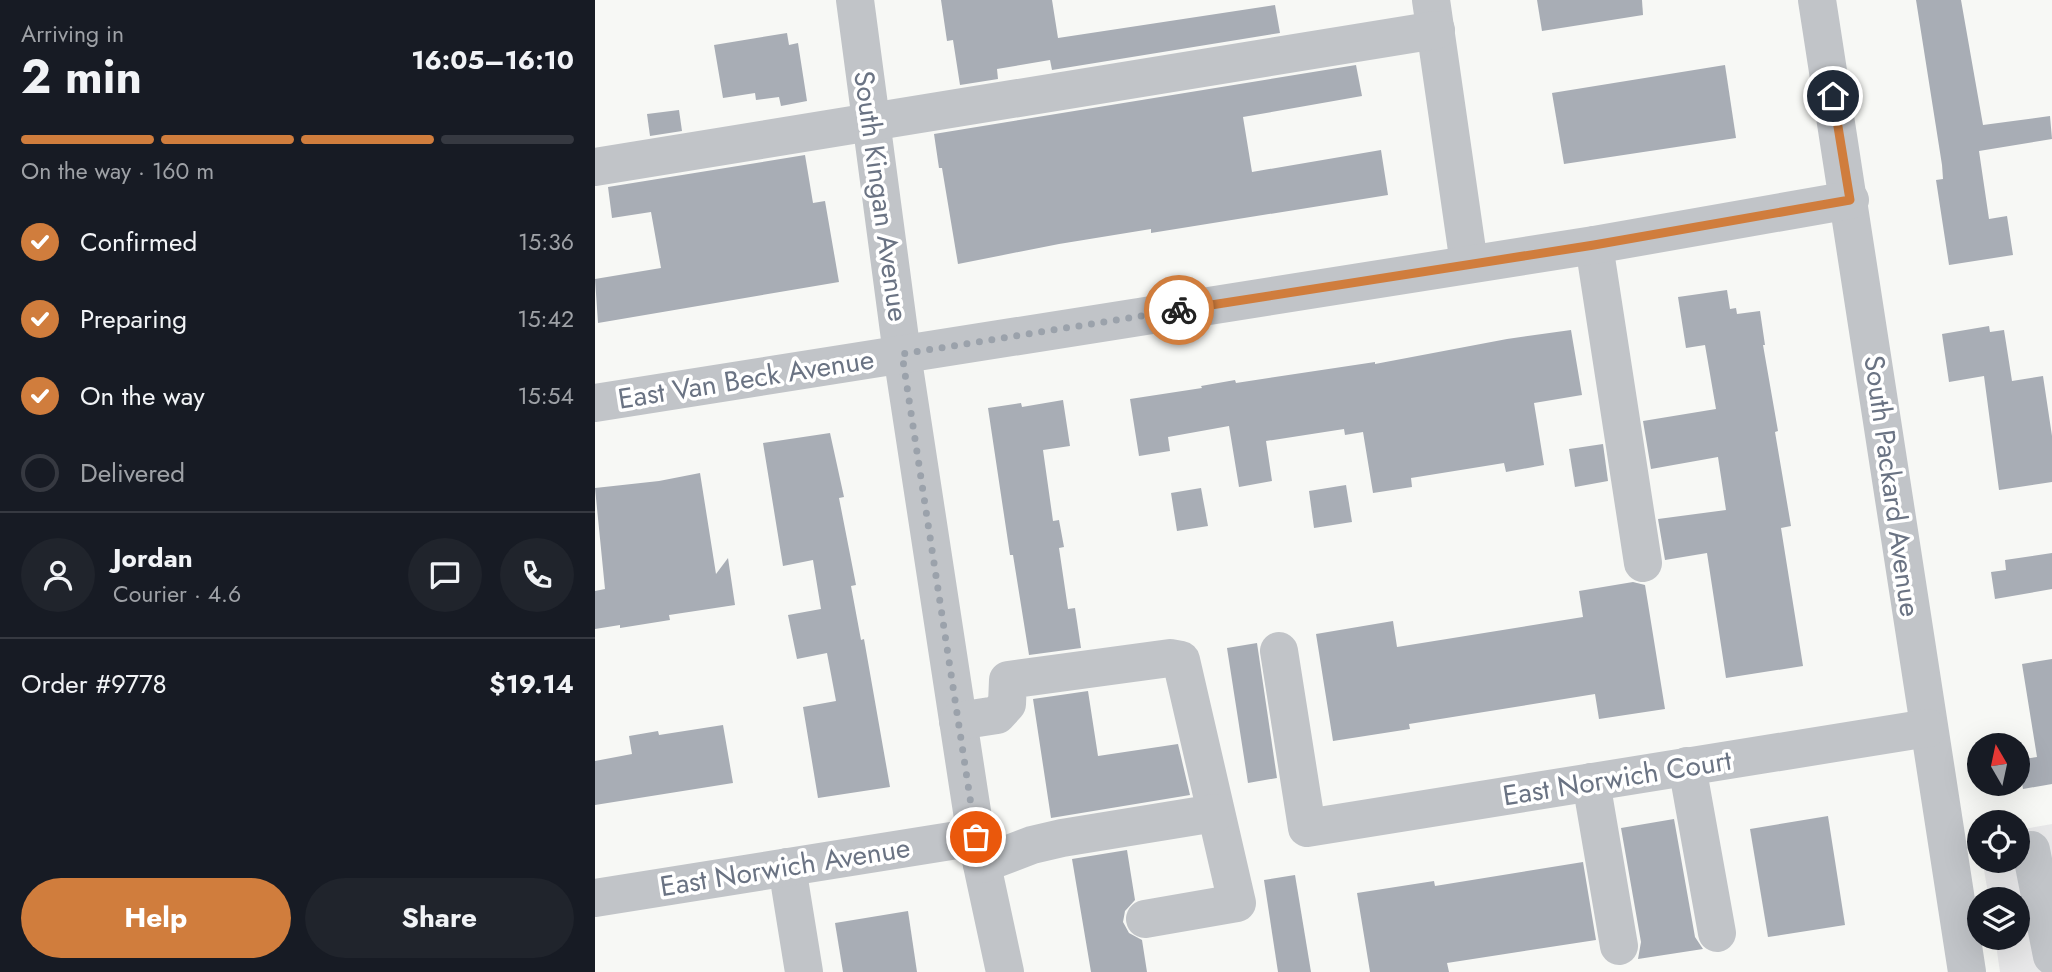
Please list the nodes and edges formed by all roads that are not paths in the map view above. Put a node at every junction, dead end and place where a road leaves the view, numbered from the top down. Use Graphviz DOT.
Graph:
graph roads {
  1 [pos="855,0"];
  2 [pos="1817,0"];
  3 [pos="1434,15"];
  4 [pos="871,122"];
  5 [pos="595,167"];
  6 [pos="1850,200"];
  7 [pos="1594,245"];
  8 [pos="1469,264"];
  9 [pos="902,354"];
  10 [pos="595,403"];
  11 [pos="1643,564"];
  12 [pos="1279,651"];
  13 [pos="958,721"];
  14 [pos="1928,728"];
  15 [pos="1687,766"];
  16 [pos="1591,782"];
  17 [pos="1215,813"];
  18 [pos="2033,849"];
  19 [pos="979,851"];
  20 [pos="1964,861"];
  21 [pos="787,867"];
  22 [pos="595,898"];
  23 [pos="1145,919"];
  24 [pos="1717,933"];
  25 [pos="1619,946"];
  26 [pos="2052,956"];
  27 [pos="804,972"];
  28 [pos="1005,972"];
  29 [pos="1966,972"];
  1 -- 4 [label="street, South Kingan Avenue"];
  2 -- 6 [label="street, South Packard Avenue"];
  3 -- 4 [label="street"];
  3 -- 8 [label="street"];
  4 -- 5 [label="street"];
  4 -- 9 [label="street, South Kingan Avenue"];
  6 -- 7 [label="street, East Van Beck Avenue"];
  6 -- 14 [label="street, South Packard Avenue"];
  7 -- 8 [label="street, East Van Beck Avenue"];
  7 -- 11 [label="street"];
  8 -- 9 [label="street, East Van Beck Avenue"];
  9 -- 10 [label="street, East Van Beck Avenue"];
  9 -- 13 [label="street, South Kingan Avenue"];
  12 -- 16 [label="street, East Norwich Court"];
  13 -- 17 [label="street"];
  13 -- 19 [label="street, South Kingan Avenue"];
  14 -- 15 [label="street, East Norwich Court"];
  14 -- 20 [label="street, South Packard Avenue"];
  15 -- 16 [label="street, East Norwich Court"];
  15 -- 24 [label="street"];
  16 -- 25 [label="street"];
  17 -- 19 [label="street, East Norwich Avenue"];
  17 -- 23 [label="street"];
  18 -- 26 [label="street"];
  19 -- 21 [label="street, East Norwich Avenue"];
  19 -- 28 [label="street, South Kingan Avenue"];
  20 -- 29 [label="street, South Packard Avenue"];
  21 -- 22 [label="street, East Norwich Avenue"];
  21 -- 27 [label="street"];
}
